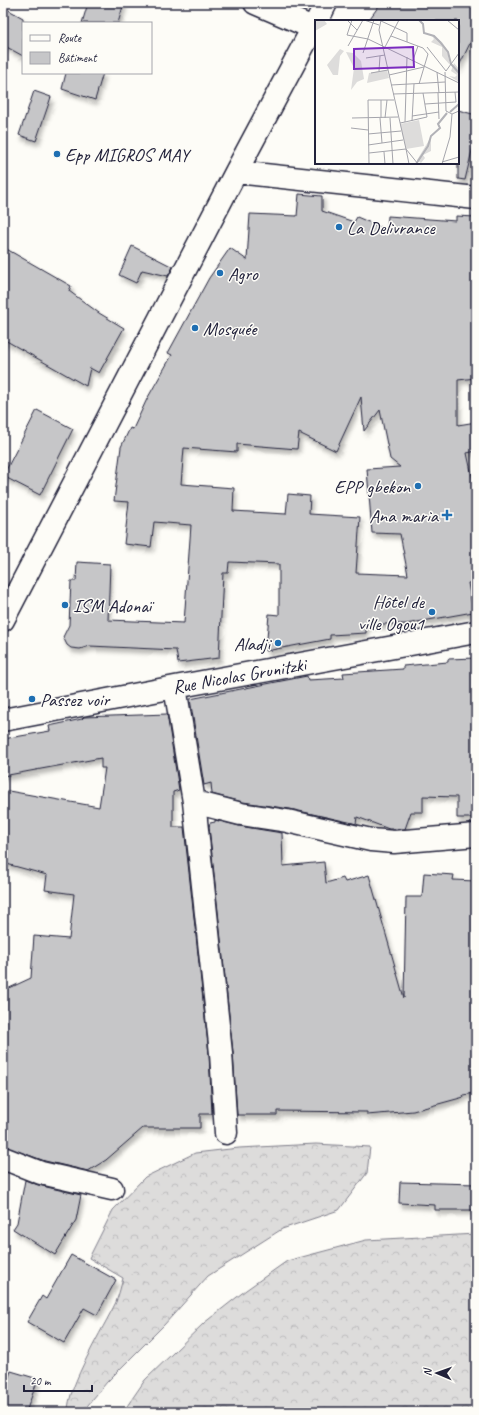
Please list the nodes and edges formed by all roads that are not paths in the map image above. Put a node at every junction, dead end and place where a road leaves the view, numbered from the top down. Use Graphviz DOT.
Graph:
graph roads {
  1 [pos="255,3"];
  2 [pos="326,3"];
  3 [pos="317,20"];
  4 [pos="315,24"];
  5 [pos="236,172"];
  6 [pos="476,198"];
  7 [pos="3,620"];
  8 [pos="476,632"];
  9 [pos="175,687"];
  10 [pos="3,720"];
  11 [pos="194,802"];
  12 [pos="476,836"];
  13 [pos="226,1133"];
  14 [pos="3,1158"];
  15 [pos="112,1189"];
  1 -- 4 [label="street"];
  2 -- 3 [label="street"];
  4 -- 5 [label="street"];
  5 -- 6 [label="street"];
  5 -- 7 [label="street"];
  8 -- 9 [label="street, Rue Nicolas Grunitzki"];
  9 -- 10 [label="street, Rue Nicolas Grunitzki"];
  9 -- 11 [label="street"];
  11 -- 12 [label="street"];
  11 -- 13 [label="street"];
  14 -- 15 [label="street"];
}
